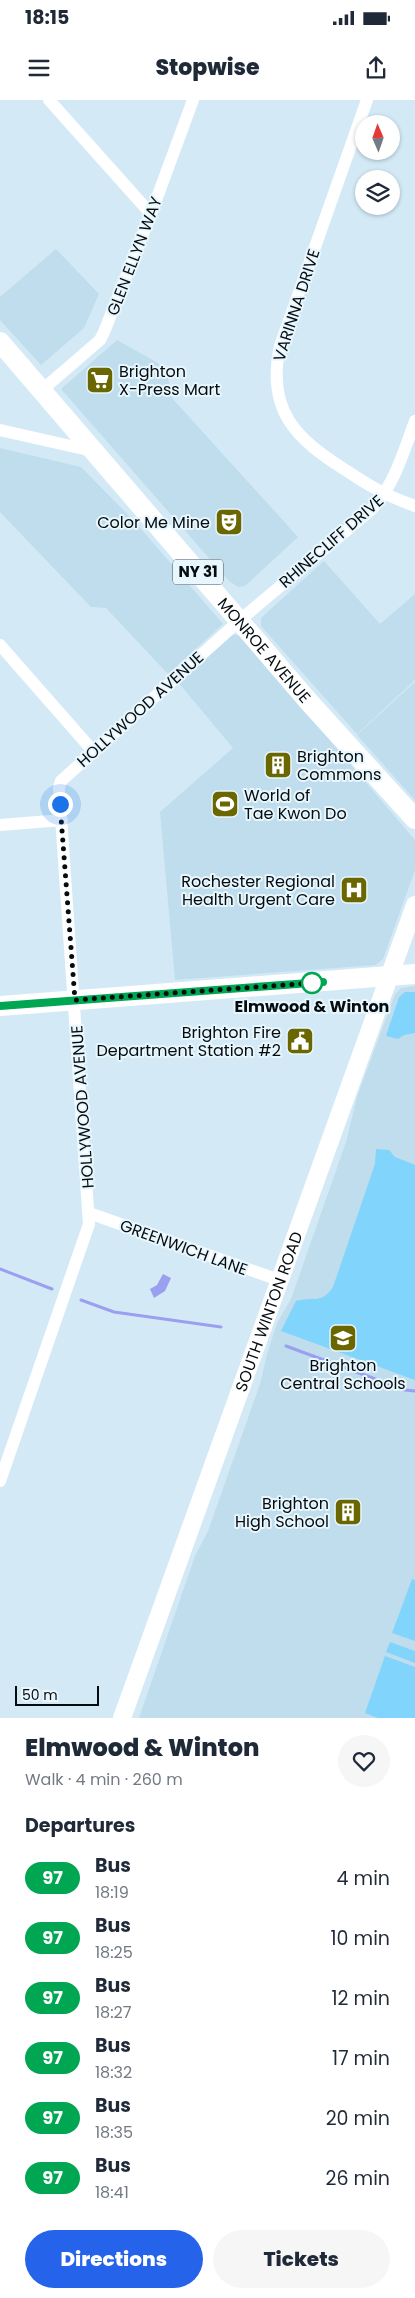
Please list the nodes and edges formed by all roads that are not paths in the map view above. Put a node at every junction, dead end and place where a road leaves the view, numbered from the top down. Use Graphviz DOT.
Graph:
graph roads {
  1 [pos="49,100"];
  2 [pos="193,100"];
  3 [pos="367,100"];
  4 [pos="151,214"];
  5 [pos="0,342"];
  6 [pos="42,390"];
  7 [pos="415,421"];
  8 [pos="0,430"];
  9 [pos="92,451"];
  10 [pos="385,495"];
  11 [pos="415,506"];
  12 [pos="240,620"];
  13 [pos="0,645"];
  14 [pos="93,751"];
  15 [pos="415,819"];
  16 [pos="62,820"];
  17 [pos="0,825"];
  18 [pos="415,905"];
  19 [pos="415,974"];
  20 [pos="389,976"];
  21 [pos="75,1000"];
  22 [pos="0,1006"];
  23 [pos="89,1213"];
  24 [pos="279,1280"];
  25 [pos="0,1481"];
  26 [pos="122,1718"];
  1 -- 4 [label="street"];
  2 -- 4 [label="street, GLEN ELLYN WAY"];
  3 -- 10 [label="street, VARINNA DRIVE"];
  4 -- 6 [label="street, GLEN ELLYN WAY"];
  5 -- 6 [label="main road, MONROE AVENUE / NY 31"];
  6 -- 9 [label="main road, MONROE AVENUE / NY 31"];
  7 -- 10 [label="street, RHINECLIFF DRIVE"];
  8 -- 9 [label="street"];
  9 -- 12 [label="main road, MONROE AVENUE / NY 31"];
  10 -- 11 [label="street, VARINNA DRIVE"];
  10 -- 12 [label="street, RHINECLIFF DRIVE"];
  12 -- 14 [label="street, HOLLYWOOD AVENUE"];
  12 -- 15 [label="main road, MONROE AVENUE / NY 31"];
  13 -- 14 [label="street"];
  14 -- 16 [label="street, HOLLYWOOD AVENUE"];
  16 -- 17 [label="street"];
  16 -- 21 [label="street, HOLLYWOOD AVENUE"];
  18 -- 20 [label="main road, SOUTH WINTON ROAD"];
  19 -- 20 [label="main road"];
  20 -- 21 [label="main road"];
  20 -- 24 [label="main road, SOUTH WINTON ROAD"];
  21 -- 22 [label="main road"];
  21 -- 23 [label="street, HOLLYWOOD AVENUE"];
  23 -- 24 [label="street, GREENWICH LANE"];
  23 -- 25 [label="street, HOLLYWOOD AVENUE"];
  24 -- 26 [label="main road, SOUTH WINTON ROAD"];
}
